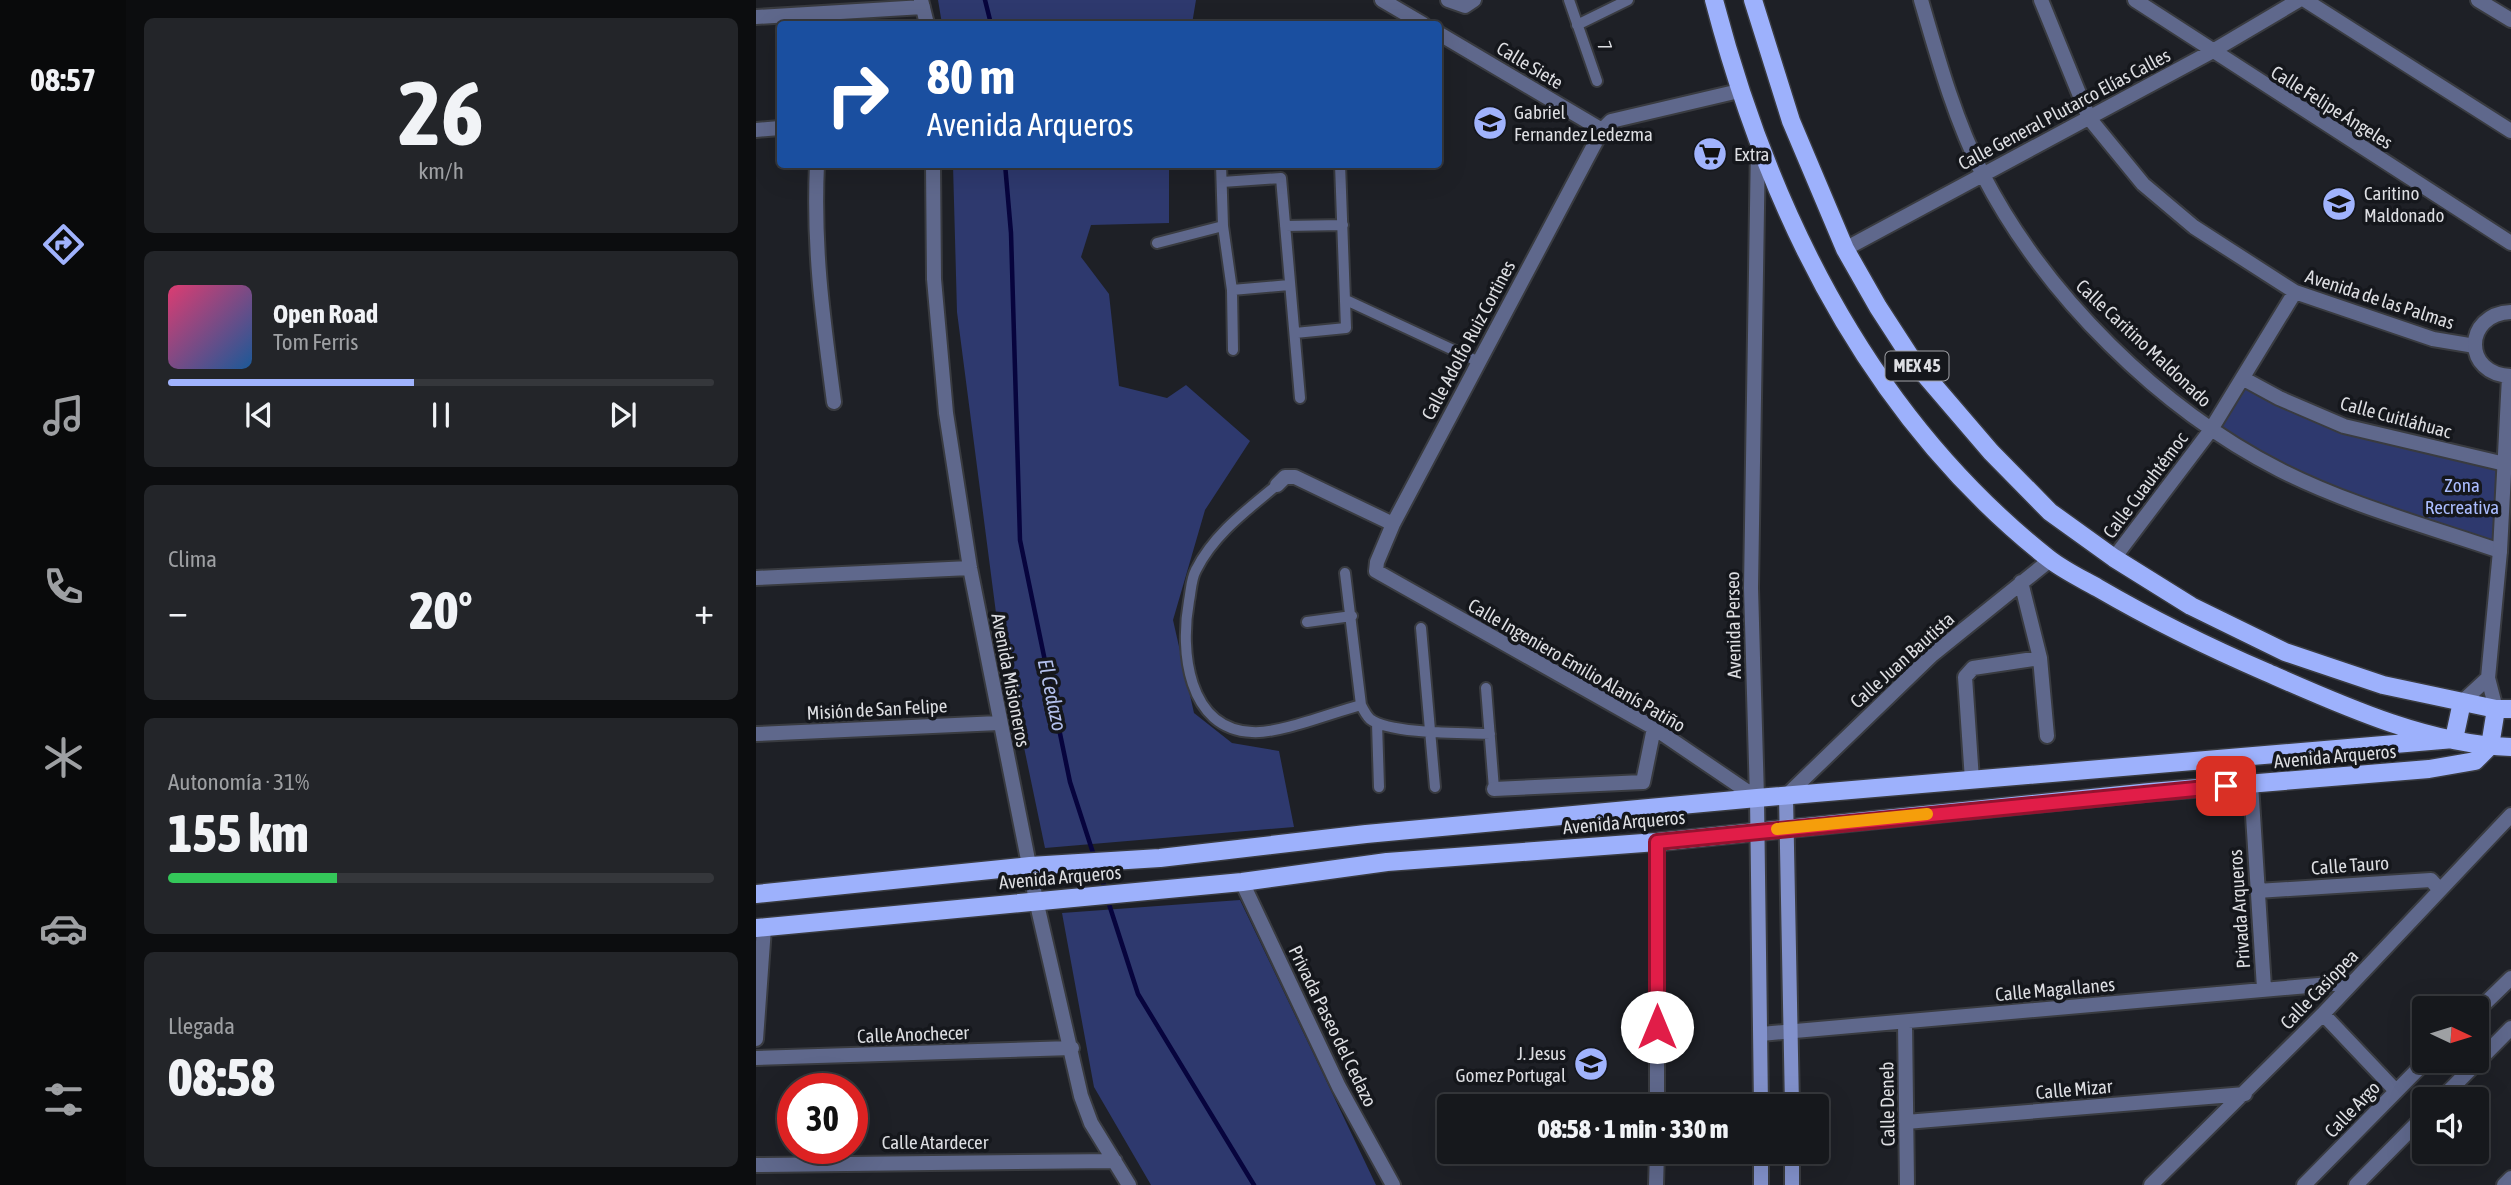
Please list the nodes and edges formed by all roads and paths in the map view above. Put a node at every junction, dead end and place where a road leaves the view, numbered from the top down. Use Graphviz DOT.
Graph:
graph roads {
  1 [pos="1382,0"];
  2 [pos="1448,0"];
  3 [pos="1474,0"];
  4 [pos="1569,0"];
  5 [pos="1628,0"];
  6 [pos="1714,0"];
  7 [pos="1752,0"];
  8 [pos="1921,0"];
  9 [pos="2040,0"];
  10 [pos="2135,0"];
  11 [pos="2299,0"];
  12 [pos="2305,0"];
  13 [pos="2479,0"];
  14 [pos="922,4"];
  15 [pos="756,18"];
  16 [pos="2511,20"];
  17 [pos="926,21"];
  18 [pos="1418,21"];
  19 [pos="1577,25"];
  20 [pos="1442,35"];
  21 [pos="2211,52"];
  22 [pos="1597,81"];
  23 [pos="1739,91"];
  24 [pos="2090,118"];
  25 [pos="777,128"];
  26 [pos="756,130"];
  27 [pos="1602,130"];
  28 [pos="2511,131"];
  29 [pos="1758,143"];
  30 [pos="817,168"];
  31 [pos="933,168"];
  32 [pos="1221,168"];
  33 [pos="1340,168"];
  34 [pos="1983,175"];
  35 [pos="1223,181"];
  36 [pos="1343,225"];
  37 [pos="1223,226"];
  38 [pos="1285,226"];
  39 [pos="1157,243"];
  40 [pos="2511,243"];
  41 [pos="1845,249"];
  42 [pos="1289,285"];
  43 [pos="1232,290"];
  44 [pos="2295,292"];
  45 [pos="1346,300"];
  46 [pos="2511,312"];
  47 [pos="1295,333"];
  48 [pos="2475,346"];
  49 [pos="1233,350"];
  50 [pos="1477,361"];
  51 [pos="2510,377"];
  52 [pos="2244,379"];
  53 [pos="1300,398"];
  54 [pos="834,402"];
  55 [pos="2210,431"];
  56 [pos="2505,464"];
  57 [pos="1277,485"];
  58 [pos="2506,514"];
  59 [pos="1393,524"];
  60 [pos="2500,551"];
  61 [pos="2115,558"];
  62 [pos="2050,560"];
  63 [pos="970,568"];
  64 [pos="1376,571"];
  65 [pos="1345,573"];
  66 [pos="756,578"];
  67 [pos="2021,582"];
  68 [pos="1352,616"];
  69 [pos="1307,622"];
  70 [pos="1421,628"];
  71 [pos="2040,658"];
  72 [pos="2488,678"];
  73 [pos="1486,688"];
  74 [pos="2462,702"];
  75 [pos="1361,705"];
  76 [pos="2504,709"];
  77 [pos="999,723"];
  78 [pos="1377,723"];
  79 [pos="1654,728"];
  80 [pos="1431,733"];
  81 [pos="756,734"];
  82 [pos="1490,734"];
  83 [pos="2047,736"];
  84 [pos="2454,739"];
  85 [pos="2490,746"];
  86 [pos="2511,747"];
  87 [pos="1972,780"];
  88 [pos="2251,784"];
  89 [pos="1379,787"];
  90 [pos="1435,787"];
  91 [pos="1494,789"];
  92 [pos="1786,796"];
  93 [pos="1757,798"];
  94 [pos="2511,815"];
  95 [pos="1787,828"];
  96 [pos="1758,830"];
  97 [pos="1657,842"];
  98 [pos="1030,866"];
  99 [pos="1242,882"];
  100 [pos="2440,890"];
  101 [pos="2257,891"];
  102 [pos="756,894"];
  103 [pos="1036,900"];
  104 [pos="760,928"];
  105 [pos="2511,978"];
  106 [pos="2353,982"];
  107 [pos="2264,988"];
  108 [pos="2489,999"];
  109 [pos="2323,1014"];
  110 [pos="1905,1023"];
  111 [pos="2511,1028"];
  112 [pos="1793,1031"];
  113 [pos="1761,1034"];
  114 [pos="756,1039"];
  115 [pos="1072,1048"];
  116 [pos="756,1058"];
  117 [pos="2414,1073"];
  118 [pos="2453,1087"];
  119 [pos="2396,1091"];
  120 [pos="1657,1094"];
  121 [pos="1761,1094"];
  122 [pos="1792,1094"];
  123 [pos="2245,1094"];
  124 [pos="1906,1122"];
  125 [pos="2412,1128"];
  126 [pos="1115,1161"];
  127 [pos="1657,1164"];
  128 [pos="1761,1164"];
  129 [pos="1792,1164"];
  130 [pos="756,1165"];
  131 [pos="2511,1178"];
  132 [pos="1129,1185"];
  133 [pos="1393,1185"];
  134 [pos="1656,1185"];
  135 [pos="1761,1185"];
  136 [pos="1792,1185"];
  137 [pos="1907,1185"];
  138 [pos="2151,1185"];
  139 [pos="2304,1185"];
  140 [pos="2356,1185"];
  141 [pos="2504,1185"];
  1 -- 18 [label="street"];
  2 -- 3 [label="street"];
  4 -- 19 [label="street, 7"];
  5 -- 19 [label="street, 7"];
  6 -- 23 [label="main road, MEX 45"];
  7 -- 41 [label="main road, MEX 45"];
  8 -- 34 [label="street, Calle Caritino Maldonado"];
  9 -- 24 [label="street, Avenida de las Palmas"];
  10 -- 21 [label="street, Calle Felipe Ángeles"];
  11 -- 21 [label="street, Calle General Plutarco Elías Calles"];
  12 -- 28 [label="street"];
  13 -- 16 [label="street"];
  14 -- 15 [label="street"];
  14 -- 17 [label="street"];
  19 -- 22 [label="street, 7"];
  20 -- 27 [label="street, Calle Siete"];
  21 -- 24 [label="street, Calle General Plutarco Elías Calles"];
  21 -- 40 [label="street, Calle Felipe Ángeles"];
  23 -- 27 [label="street"];
  23 -- 29 [label="main road, MEX 45"];
  24 -- 34 [label="street, Calle General Plutarco Elías Calles"];
  24 -- 44 [label="street, Avenida de las Palmas"];
  25 -- 26 [label="street"];
  27 -- 50 [label="street, Calle Adolfo Ruiz Cortines"];
  29 -- 62 [label="main road, MEX 45"];
  29 -- 93 [label="street, Avenida Perseo"];
  30 -- 54 [label="street"];
  31 -- 63 [label="street, Avenida Misioneros"];
  32 -- 35 [label="street"];
  33 -- 36 [label="street"];
  34 -- 41 [label="street, Calle General Plutarco Elías Calles"];
  34 -- 55 [label="street, Calle Caritino Maldonado"];
  35 -- 37 [label="street"];
  35 -- 38 [label="street"];
  36 -- 38 [label="street"];
  36 -- 45 [label="street"];
  37 -- 39 [label="street"];
  37 -- 43 [label="street"];
  38 -- 42 [label="street"];
  41 -- 61 [label="main road, MEX 45"];
  42 -- 43 [label="street"];
  42 -- 47 [label="street"];
  43 -- 49 [label="street"];
  44 -- 48 [label="street, Avenida de las Palmas"];
  44 -- 52 [label="street, Calle Cuauhtémoc"];
  45 -- 47 [label="street"];
  45 -- 50 [label="street"];
  46 -- 48 [label="street"];
  47 -- 53 [label="street"];
  48 -- 51 [label="street"];
  50 -- 59 [label="street, Calle Adolfo Ruiz Cortines"];
  51 -- 56 [label="street"];
  52 -- 55 [label="street, Calle Cuauhtémoc"];
  52 -- 56 [label="street, Calle Cuitláhuac"];
  55 -- 60 [label="street, Calle Caritino Maldonado"];
  55 -- 61 [label="street, Calle Cuauhtémoc"];
  56 -- 58 [label="street"];
  57 -- 59 [label="street"];
  57 -- 75 [label="street"];
  58 -- 60 [label="street"];
  59 -- 64 [label="street, Calle Adolfo Ruiz Cortines"];
  60 -- 72 [label="street"];
  61 -- 74 [label="main road, MEX 45"];
  62 -- 67 [label="street, Calle Juan Bautista"];
  62 -- 84 [label="main road, MEX 45"];
  63 -- 66 [label="street"];
  63 -- 77 [label="street, Avenida Misioneros"];
  64 -- 79 [label="street, Calle Ingeniero Emilio Alanís Patiño"];
  65 -- 68 [label="street"];
  67 -- 71 [label="street"];
  67 -- 92 [label="street, Calle Juan Bautista"];
  68 -- 69 [label="street"];
  68 -- 75 [label="street"];
  70 -- 80 [label="street"];
  71 -- 83 [label="street"];
  71 -- 87 [label="street"];
  72 -- 74 [label="street"];
  72 -- 76 [label="street"];
  73 -- 82 [label="street"];
  74 -- 76 [label="main road, MEX 45"];
  74 -- 84 [label="main road"];
  75 -- 78 [label="street"];
  76 -- 85 [label="main road"];
  77 -- 81 [label="street, Misión de San Felipe"];
  77 -- 98 [label="street, Avenida Misioneros"];
  78 -- 80 [label="street"];
  78 -- 89 [label="street"];
  79 -- 91 [label="street"];
  79 -- 93 [label="street, Calle Ingeniero Emilio Alanís Patiño"];
  80 -- 82 [label="street"];
  80 -- 90 [label="street"];
  82 -- 91 [label="street"];
  84 -- 85 [label="main road, MEX 45"];
  84 -- 87 [label="main road, Avenida Arqueros"];
  85 -- 86 [label="main road, MEX 45"];
  85 -- 88 [label="main road, Avenida Arqueros"];
  87 -- 92 [label="main road, Avenida Arqueros"];
  88 -- 95 [label="main road, Avenida Arqueros"];
  88 -- 101 [label="street, Privada Arqueros"];
  92 -- 93 [label="main road, Avenida Arqueros"];
  92 -- 95 [label="main road"];
  93 -- 96 [label="main road, Avenida Perseo"];
  93 -- 98 [label="main road, Avenida Arqueros"];
  94 -- 100 [label="street, Calle Casiopea"];
  95 -- 96 [label="main road, Avenida Arqueros"];
  95 -- 112 [label="main road"];
  96 -- 97 [label="main road, Avenida Arqueros"];
  96 -- 113 [label="main road, Avenida Perseo"];
  97 -- 99 [label="main road, Avenida Arqueros"];
  97 -- 120 [label="street"];
  98 -- 102 [label="main road, Avenida Arqueros"];
  98 -- 103 [label="street, Avenida Misioneros"];
  99 -- 103 [label="main road, Avenida Arqueros"];
  99 -- 133 [label="street, Privada Paseo del Cedazo"];
  100 -- 101 [label="street, Calle Tauro"];
  100 -- 106 [label="street, Calle Casiopea"];
  101 -- 107 [label="street, Privada Arqueros"];
  103 -- 104 [label="main road, Avenida Arqueros"];
  103 -- 115 [label="street, Avenida Misioneros"];
  104 -- 114 [label="street"];
  105 -- 108 [label="street"];
  106 -- 107 [label="street, Calle Magallanes"];
  106 -- 109 [label="street, Calle Casiopea"];
  107 -- 110 [label="street, Calle Magallanes"];
  109 -- 119 [label="street"];
  109 -- 123 [label="street, Calle Casiopea"];
  110 -- 112 [label="street, Calle Magallanes"];
  110 -- 124 [label="street, Calle Deneb"];
  111 -- 118 [label="street"];
  112 -- 113 [label="street, Calle Magallanes"];
  112 -- 122 [label="main road"];
  113 -- 121 [label="main road, Avenida Perseo"];
  115 -- 116 [label="street, Calle Anochecer"];
  115 -- 126 [label="street, Avenida Misioneros"];
  117 -- 119 [label="street, Calle Argo"];
  119 -- 139 [label="street, Calle Argo"];
  123 -- 124 [label="street, Calle Mizar"];
  123 -- 138 [label="street, Calle Casiopea"];
  124 -- 137 [label="street, Calle Deneb"];
  125 -- 140 [label="street"];
  126 -- 130 [label="street, Calle Atardecer"];
  126 -- 132 [label="street, Avenida Misioneros"];
  127 -- 134 [label="street"];
  128 -- 135 [label="main road"];
  129 -- 136 [label="main road"];
  131 -- 141 [label="street"];
}
